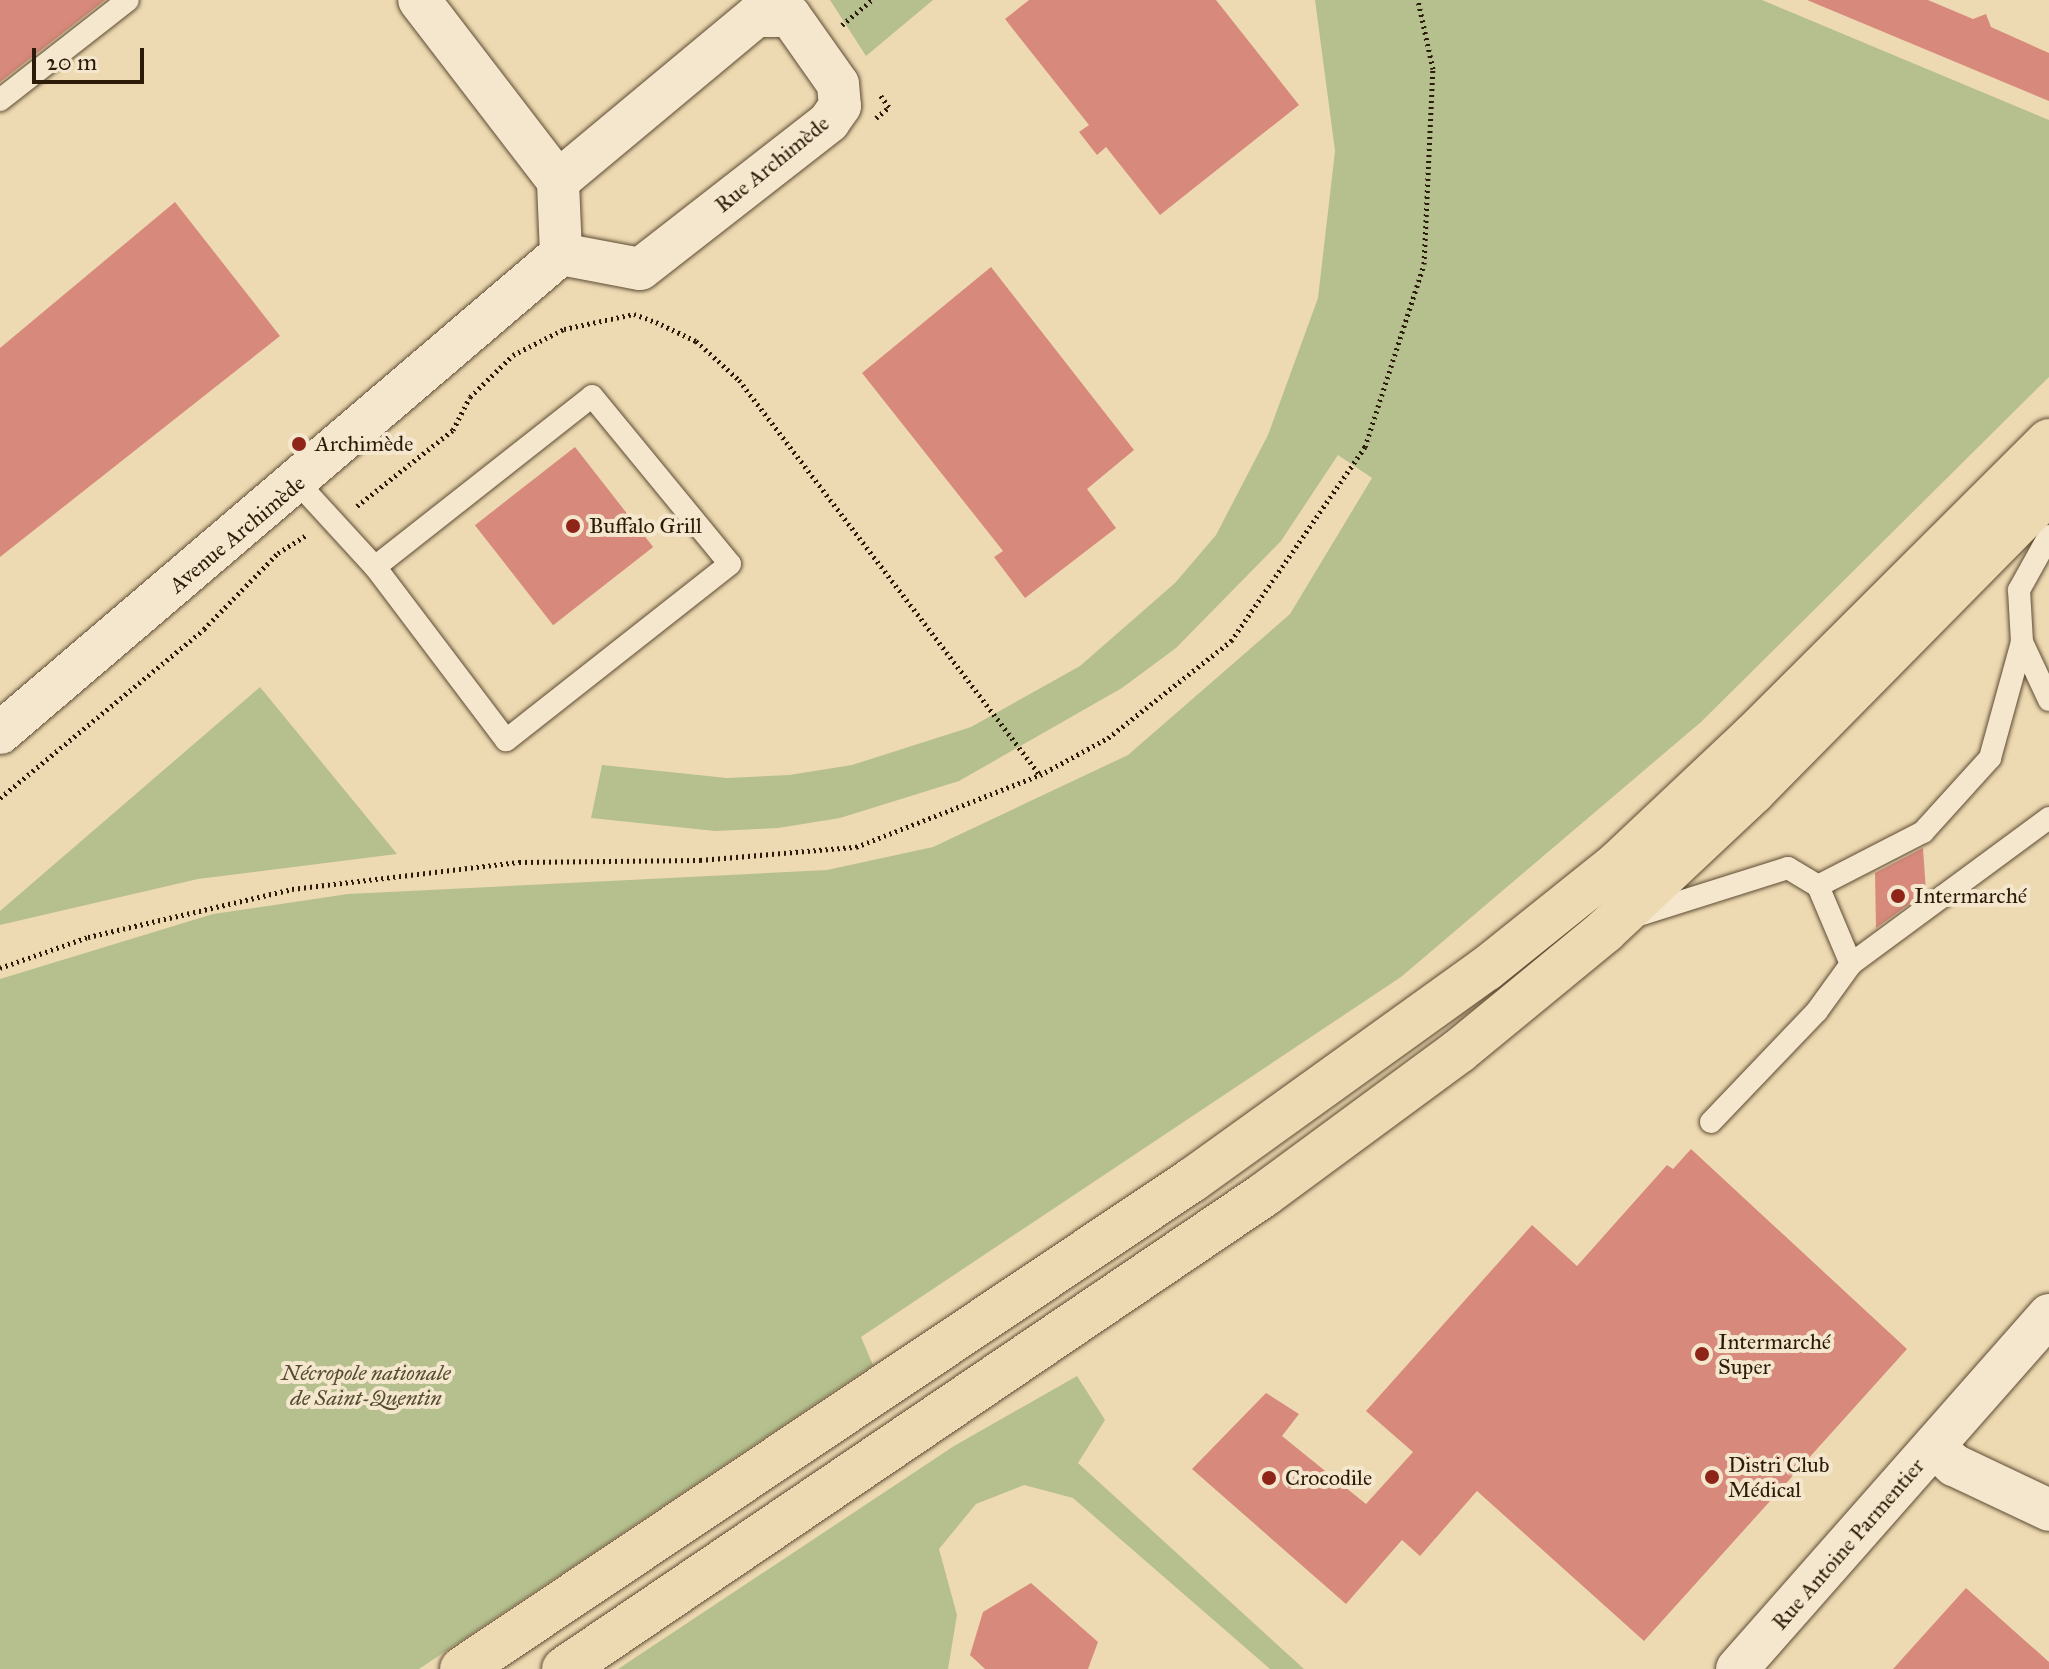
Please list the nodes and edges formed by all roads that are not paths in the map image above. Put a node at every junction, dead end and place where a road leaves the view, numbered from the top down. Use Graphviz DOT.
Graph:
graph roads {
  1 [pos="128,0"];
  2 [pos="419,0"];
  3 [pos="750,8"];
  4 [pos="0,100"];
  5 [pos="558,181"];
  6 [pos="561,254"];
  7 [pos="2049,441"];
  8 [pos="298,483"];
  9 [pos="2049,492"];
  10 [pos="2049,536"];
  11 [pos="375,567"];
  12 [pos="2022,642"];
  13 [pos="2049,700"];
  14 [pos="0,733"];
  15 [pos="2049,818"];
  16 [pos="1818,886"];
  17 [pos="1605,931"];
  18 [pos="1851,964"];
  19 [pos="1711,1122"];
  20 [pos="2049,1315"];
  21 [pos="1934,1446"];
  22 [pos="2049,1510"];
  23 [pos="462,1669"];
  24 [pos="564,1669"];
  25 [pos="1737,1669"];
  1 -- 4 [label="lane"];
  2 -- 5 [label="street"];
  3 -- 5 [label="street, Rue Archimède"];
  3 -- 6 [label="street, Rue Archimède"];
  5 -- 6 [label="street"];
  6 -- 8 [label="street, Avenue Archimède"];
  7 -- 23 [label="main road"];
  8 -- 11 [label="lane"];
  8 -- 14 [label="street, Avenue Archimède"];
  9 -- 17 [label="main road"];
  10 -- 12 [label="lane"];
  11 -- 11 [label="lane"];
  12 -- 13 [label="lane"];
  12 -- 16 [label="lane"];
  15 -- 18 [label="lane"];
  16 -- 17 [label="lane"];
  16 -- 18 [label="lane"];
  17 -- 24 [label="main road"];
  18 -- 19 [label="lane"];
  20 -- 21 [label="street"];
  21 -- 22 [label="street, Rue Antoine Parmentier"];
  21 -- 25 [label="street, Rue Antoine Parmentier"];
}
